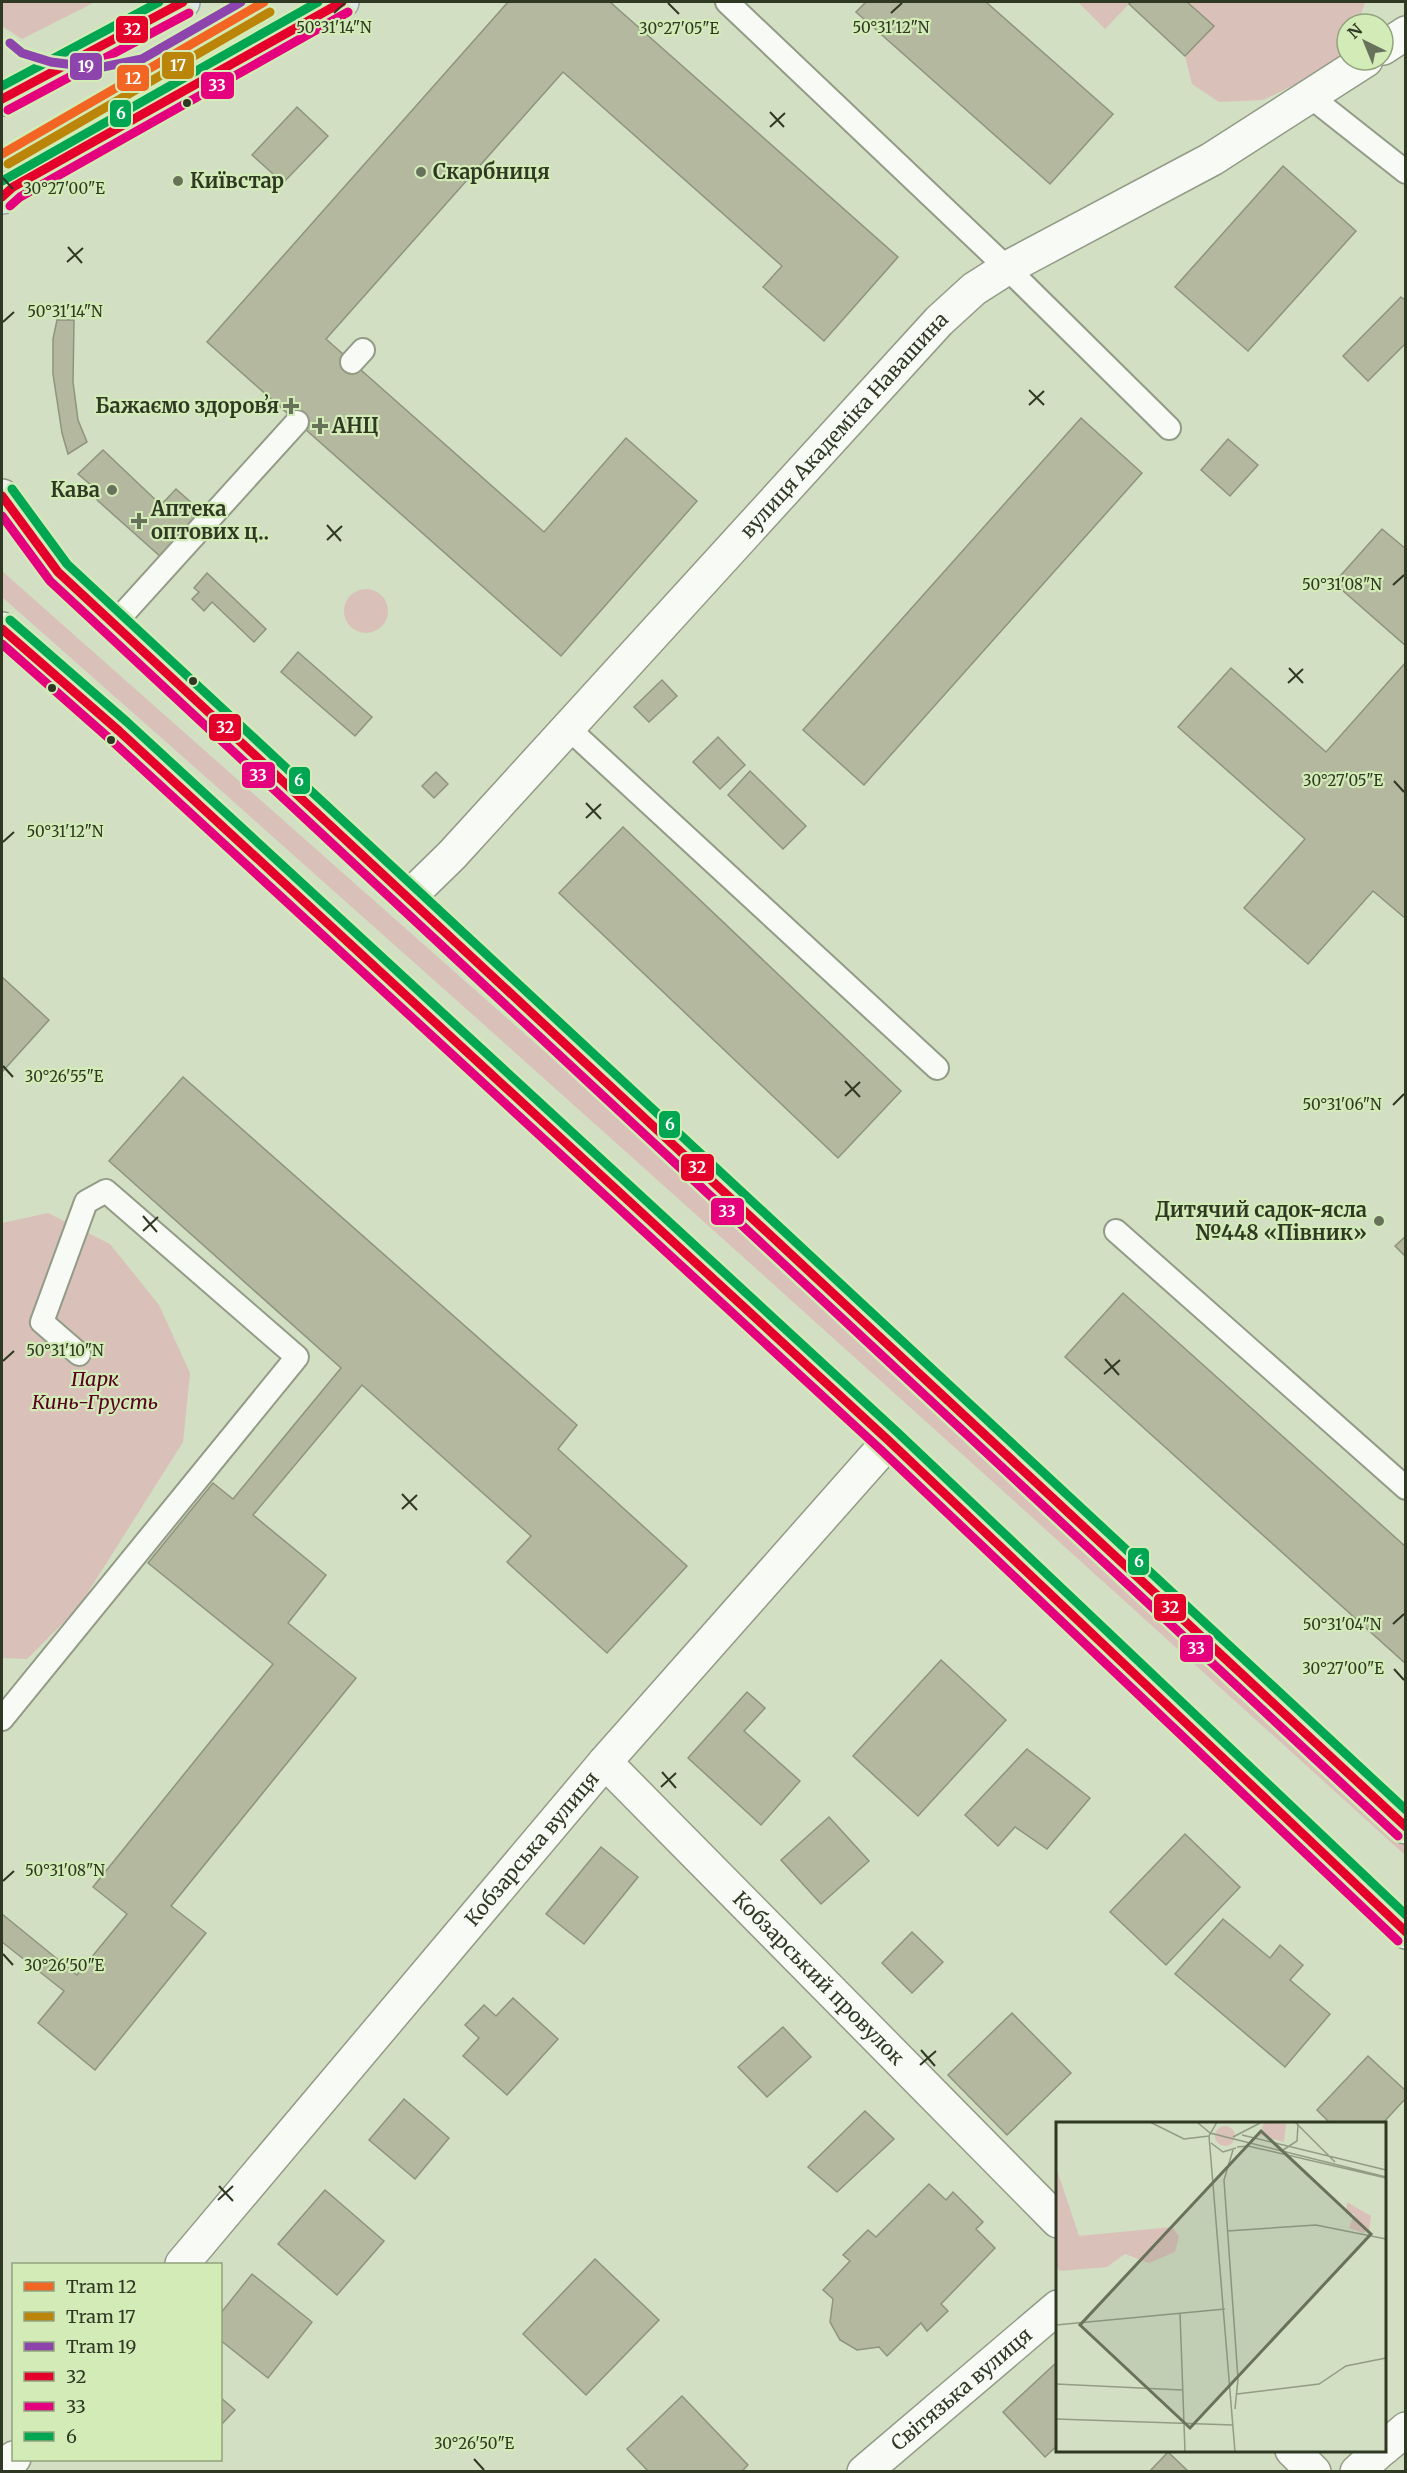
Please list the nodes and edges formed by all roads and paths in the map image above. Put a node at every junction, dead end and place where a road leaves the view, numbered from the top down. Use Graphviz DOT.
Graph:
graph roads {
  1 [pos="183,2"];
  2 [pos="342,2"];
  3 [pos="727,2"];
  4 [pos="1348,72"];
  5 [pos="1311,97"];
  6 [pos="2,99"];
  7 [pos="1406,172"];
  8 [pos="2,197"];
  9 [pos="1007,268"];
  10 [pos="297,422"];
  11 [pos="1169,428"];
  12 [pos="2,496"];
  13 [pos="114,624"];
  14 [pos="2,629"];
  15 [pos="568,728"];
  16 [pos="409,897"];
  17 [pos="937,1068"];
  18 [pos="1116,1231"];
  19 [pos="79,1354"];
  20 [pos="888,1441"];
  21 [pos="1406,1488"];
  22 [pos="2,1719"];
  23 [pos="605,1762"];
  24 [pos="1406,1827"];
  25 [pos="1406,1932"];
  26 [pos="1056,2219"];
  27 [pos="184,2263"];
  28 [pos="1056,2309"];
  29 [pos="1406,2429"];
  30 [pos="1386,2446"];
  31 [pos="1293,2452"];
  32 [pos="1380,2452"];
  33 [pos="864,2472"];
  34 [pos="1314,2472"];
  35 [pos="1357,2472"];
  1 -- 6 [label="main road"];
  2 -- 8 [label="main road"];
  3 -- 9 [label="lane"];
  4 -- 5 [label="street, вулиця Академіка Навашина"];
  5 -- 7 [label="lane"];
  5 -- 9 [label="street, вулиця Академіка Навашина"];
  9 -- 11 [label="lane"];
  9 -- 15 [label="street, вулиця Академіка Навашина"];
  10 -- 13 [label="lane"];
  12 -- 13 [label="main road"];
  13 -- 16 [label="main road"];
  14 -- 20 [label="main road"];
  15 -- 16 [label="street, вулиця Академіка Навашина"];
  15 -- 17 [label="lane"];
  16 -- 24 [label="main road"];
  18 -- 21 [label="lane"];
  19 -- 22 [label="lane"];
  20 -- 23 [label="street, Кобзарська вулиця"];
  20 -- 25 [label="main road"];
  23 -- 26 [label="street, Кобзарський провулок"];
  23 -- 27 [label="street, Кобзарська вулиця"];
  28 -- 33 [label="street, Світязька вулиця"];
  29 -- 30 [label="street"];
  31 -- 34 [label="street"];
  32 -- 35 [label="street"];
}
